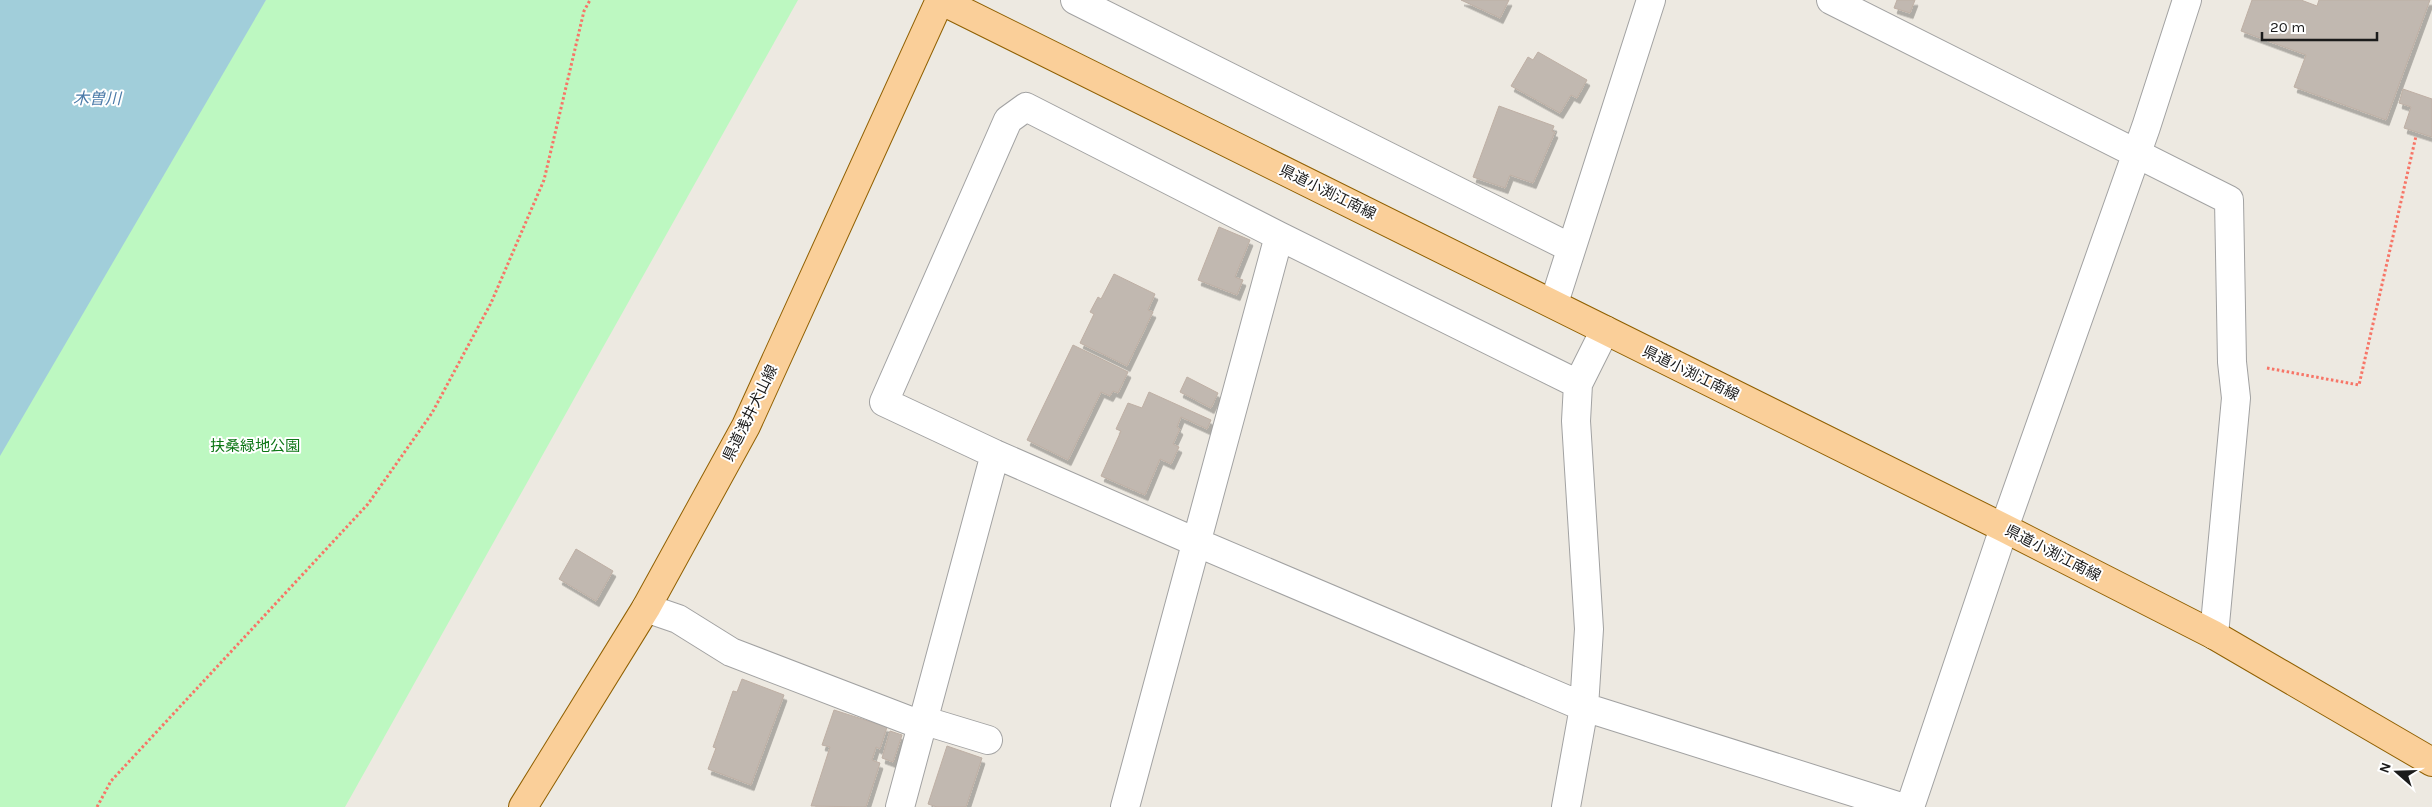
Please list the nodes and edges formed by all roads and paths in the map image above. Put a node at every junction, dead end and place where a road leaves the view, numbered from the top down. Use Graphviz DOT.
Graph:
graph roads {
  1 [pos="590,0"];
  2 [pos="940,0"];
  3 [pos="1075,0"];
  4 [pos="1651,0"];
  5 [pos="1831,0"];
  6 [pos="2187,0"];
  7 [pos="2416,136"];
  8 [pos="2137,152"];
  9 [pos="1279,236"];
  10 [pos="1571,248"];
  11 [pos="1554,303"];
  12 [pos="1605,330"];
  13 [pos="2232,362"];
  14 [pos="1578,384"];
  15 [pos="995,454"];
  16 [pos="2004,528"];
  17 [pos="1198,543"];
  18 [pos="646,608"];
  19 [pos="2214,635"];
  20 [pos="1584,707"];
  21 [pos="922,723"];
  22 [pos="988,740"];
  23 [pos="2432,762"];
  24 [pos="97,807"];
  25 [pos="523,807"];
  26 [pos="900,807"];
  27 [pos="1125,807"];
  28 [pos="1566,807"];
  29 [pos="1901,807"];
  30 [pos="1910,807"];
  1 -- 24 [label="path"];
  2 -- 11 [label="main road, 県道小渕江南線"];
  2 -- 18 [label="main road, 県道浅井犬山線"];
  3 -- 10 [label="street"];
  4 -- 10 [label="street"];
  5 -- 8 [label="street"];
  6 -- 8 [label="street"];
  7 -- 13 [label="path"];
  8 -- 13 [label="street"];
  8 -- 16 [label="street"];
  9 -- 14 [label="street"];
  9 -- 15 [label="street"];
  9 -- 17 [label="street"];
  10 -- 11 [label="street"];
  11 -- 12 [label="main road, 県道小渕江南線"];
  12 -- 14 [label="street"];
  12 -- 16 [label="main road, 県道小渕江南線"];
  13 -- 19 [label="street"];
  14 -- 20 [label="street"];
  15 -- 17 [label="street"];
  15 -- 21 [label="street"];
  16 -- 19 [label="main road, 県道小渕江南線"];
  16 -- 30 [label="street"];
  17 -- 20 [label="street"];
  17 -- 27 [label="street"];
  18 -- 21 [label="street"];
  18 -- 25 [label="main road, 県道浅井犬山線"];
  19 -- 23 [label="main road, 県道小渕江南線"];
  20 -- 28 [label="street"];
  20 -- 29 [label="street"];
  21 -- 22 [label="street"];
  21 -- 26 [label="street"];
}
